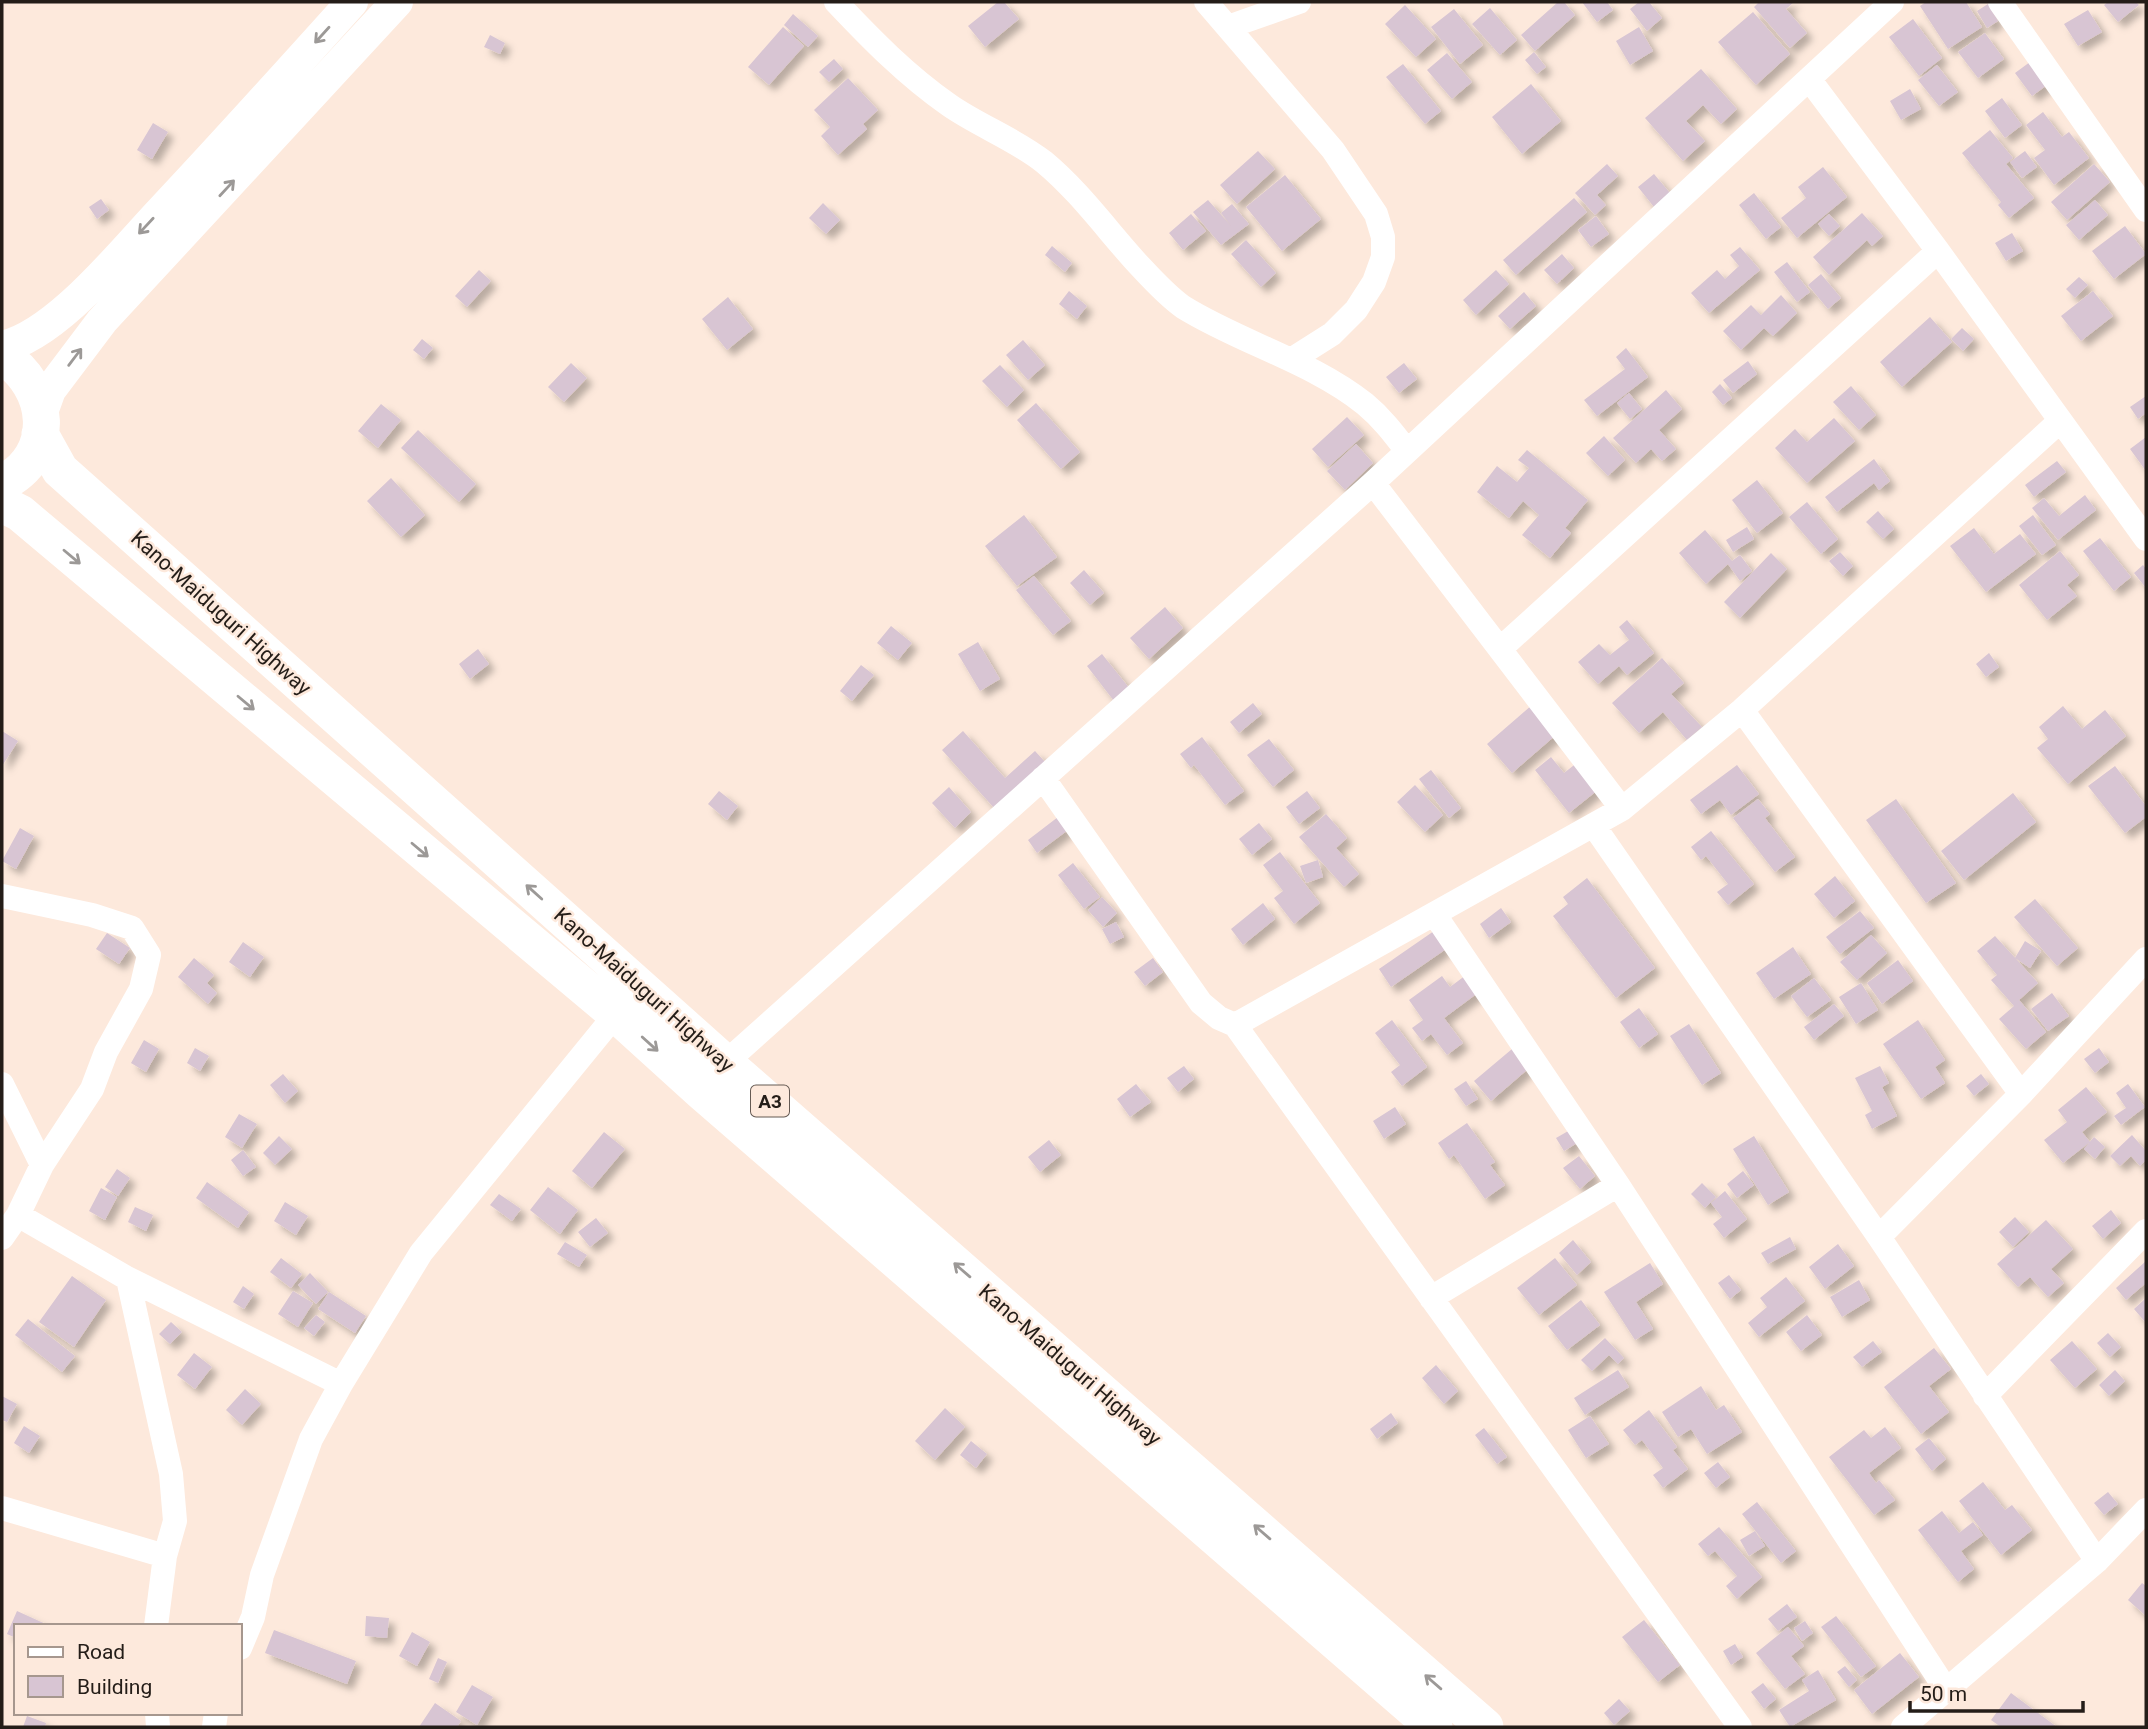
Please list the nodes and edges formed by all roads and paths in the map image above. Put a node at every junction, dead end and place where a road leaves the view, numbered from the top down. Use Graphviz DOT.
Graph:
graph roads {
  1 [pos="352,2"];
  2 [pos="397,2"];
  3 [pos="836,2"];
  4 [pos="1206,2"];
  5 [pos="1299,2"];
  6 [pos="1892,2"];
  7 [pos="2000,2"];
  8 [pos="1228,27"];
  9 [pos="1809,79"];
  10 [pos="2146,210"];
  11 [pos="1938,251"];
  12 [pos="2,347"];
  13 [pos="2,356"];
  14 [pos="1291,360"];
  15 [pos="2060,421"];
  16 [pos="41,425"];
  17 [pos="1407,451"];
  18 [pos="2,483"];
  19 [pos="1373,483"];
  20 [pos="2,504"];
  21 [pos="2146,539"];
  22 [pos="1500,649"];
  23 [pos="1742,710"];
  24 [pos="1043,778"];
  25 [pos="1622,809"];
  26 [pos="1594,826"];
  27 [pos="2,895"];
  28 [pos="1435,915"];
  29 [pos="2146,959"];
  30 [pos="616,1014"];
  31 [pos="1235,1025"];
  32 [pos="725,1062"];
  33 [pos="2,1084"];
  34 [pos="702,1092"];
  35 [pos="2021,1094"];
  36 [pos="42,1165"];
  37 [pos="1618,1185"];
  38 [pos="18,1215"];
  39 [pos="2146,1231"];
  40 [pos="1880,1237"];
  41 [pos="2,1238"];
  42 [pos="128,1279"];
  43 [pos="1431,1298"];
  44 [pos="341,1384"];
  45 [pos="1985,1396"];
  46 [pos="2,1508"];
  47 [pos="2146,1510"];
  48 [pos="165,1556"];
  49 [pos="2097,1561"];
  50 [pos="156,1624"];
  51 [pos="242,1643"];
  52 [pos="1947,1690"];
  53 [pos="1434,1727"];
  54 [pos="1485,1727"];
  55 [pos="1740,1727"];
  56 [pos="1903,1727"];
  1 -- 12 [label="main road, one-way"];
  16 -- 2 [label="main road, one-way"];
  3 -- 14 [label="street"];
  4 -- 8 [label="street"];
  5 -- 8 [label="street"];
  6 -- 9 [label="street"];
  7 -- 10 [label="street"];
  8 -- 14 [label="street"];
  9 -- 11 [label="street"];
  9 -- 17 [label="street"];
  11 -- 15 [label="street"];
  11 -- 22 [label="street"];
  13 -- 16 [label="highway, A3"];
  14 -- 17 [label="street"];
  15 -- 21 [label="street"];
  15 -- 23 [label="street"];
  16 -- 18 [label="highway"];
  32 -- 16 [label="highway, Kano-Maiduguri Highway / A3, one-way"];
  17 -- 19 [label="street"];
  19 -- 22 [label="street"];
  19 -- 24 [label="street"];
  20 -- 30 [label="highway, Kano-Maiduguri Highway / A3, one-way"];
  22 -- 25 [label="street"];
  23 -- 25 [label="street"];
  23 -- 35 [label="street"];
  24 -- 31 [label="street"];
  24 -- 32 [label="street"];
  25 -- 26 [label="street"];
  26 -- 28 [label="street"];
  26 -- 40 [label="street"];
  27 -- 36 [label="street"];
  28 -- 31 [label="street"];
  28 -- 37 [label="street"];
  29 -- 35 [label="street"];
  30 -- 34 [label="highway, Kano-Maiduguri Highway / A3, one-way"];
  30 -- 44 [label="street"];
  31 -- 43 [label="street"];
  32 -- 34 [label="street"];
  54 -- 32 [label="highway, Kano-Maiduguri Highway / A3, one-way"];
  33 -- 36 [label="street"];
  34 -- 53 [label="highway, Kano-Maiduguri Highway / A3"];
  35 -- 40 [label="street"];
  36 -- 38 [label="street"];
  37 -- 43 [label="street"];
  37 -- 52 [label="street"];
  38 -- 41 [label="street"];
  38 -- 42 [label="street"];
  39 -- 45 [label="street"];
  40 -- 45 [label="street"];
  42 -- 44 [label="street"];
  42 -- 48 [label="street"];
  43 -- 55 [label="street"];
  44 -- 51 [label="street"];
  45 -- 49 [label="street"];
  46 -- 48 [label="street"];
  47 -- 49 [label="street"];
  48 -- 50 [label="street"];
  49 -- 52 [label="street"];
  52 -- 56 [label="street"];
}
